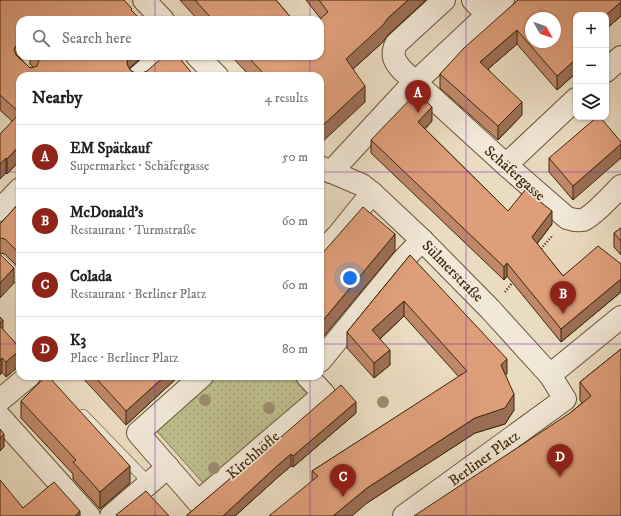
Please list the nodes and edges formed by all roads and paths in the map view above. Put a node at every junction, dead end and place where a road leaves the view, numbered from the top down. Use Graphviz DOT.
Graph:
graph roads {
  1 [pos="144,0"];
  2 [pos="444,0"];
  3 [pos="488,5"];
  4 [pos="159,16"];
  5 [pos="621,57"];
  6 [pos="25,60"];
  7 [pos="157,60"];
  8 [pos="201,60"];
  9 [pos="609,68"];
  10 [pos="28,72"];
  11 [pos="144,72"];
  12 [pos="213,72"];
  13 [pos="414,82"];
  14 [pos="573,102"];
  15 [pos="506,165"];
  16 [pos="326,170"];
  17 [pos="621,186"];
  18 [pos="372,192"];
  19 [pos="16,193"];
  20 [pos="0,210"];
  21 [pos="567,218"];
  22 [pos="422,240"];
  23 [pos="324,250"];
  24 [pos="539,252"];
  25 [pos="0,259"];
  26 [pos="16,275"];
  27 [pos="621,317"];
  28 [pos="324,356"];
  29 [pos="550,375"];
  30 [pos="24,380"];
  31 [pos="198,380"];
  32 [pos="311,380"];
  33 [pos="565,399"];
  34 [pos="0,400"];
  35 [pos="80,412"];
  36 [pos="0,417"];
  37 [pos="168,467"];
  38 [pos="149,483"];
  39 [pos="89,516"];
  40 [pos="111,516"];
  41 [pos="404,516"];
  1 -- 4 [label="street"];
  2 -- 13 [label="street, Schäfergasse"];
  3 -- 13 [label="street"];
  5 -- 9 [label="street"];
  6 -- 10 [label="lane"];
  7 -- 11 [label="street"];
  8 -- 12 [label="street"];
  13 -- 15 [label="street, Schäfergasse"];
  13 -- 16 [label="street"];
  14 -- 15 [label="street"];
  15 -- 21 [label="street, Schäfergasse"];
  16 -- 18 [label="street, Sülmerstraße"];
  17 -- 21 [label="street"];
  18 -- 22 [label="street, Sülmerstraße"];
  18 -- 23 [label="street"];
  19 -- 20 [label="street"];
  21 -- 24 [label="path"];
  22 -- 28 [label="street"];
  22 -- 29 [label="street, Sülmerstraße"];
  25 -- 26 [label="lane"];
  27 -- 29 [label="street"];
  29 -- 33 [label="street, Sülmerstraße"];
  30 -- 34 [label="street"];
  31 -- 37 [label="street, Kirchhöfle"];
  32 -- 37 [label="street, Kirchhöfle"];
  33 -- 41 [label="street, Berliner Platz"];
  35 -- 38 [label="lane"];
  36 -- 39 [label="street"];
  37 -- 38 [label="street"];
  38 -- 40 [label="street"];
}
